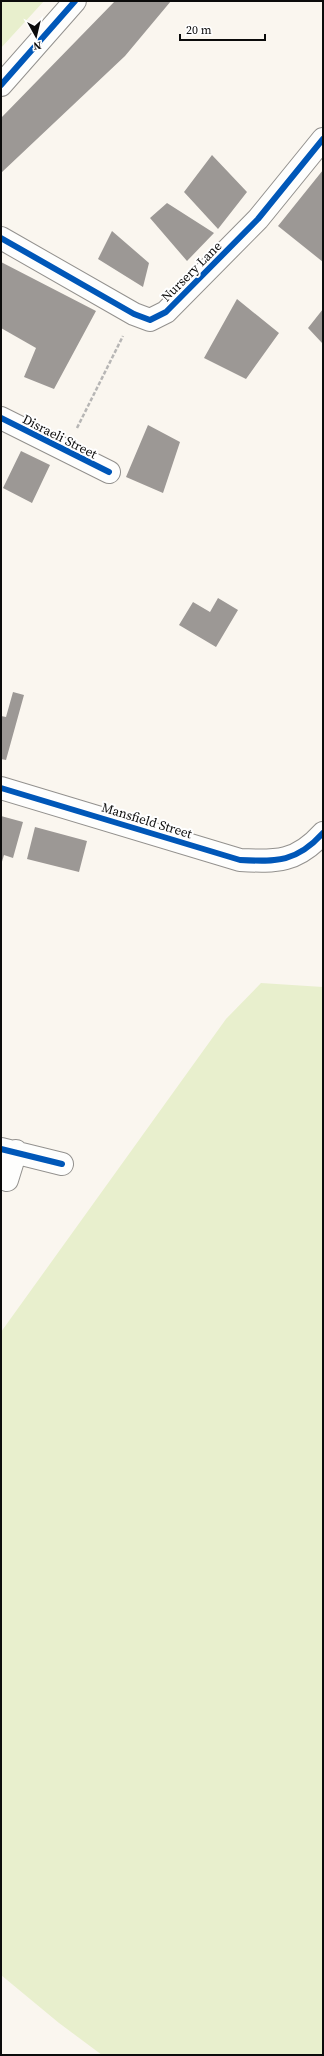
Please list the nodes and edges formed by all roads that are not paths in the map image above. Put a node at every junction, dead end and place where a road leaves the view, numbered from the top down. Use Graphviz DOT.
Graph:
graph roads {
  1 [pos="75,1"];
  2 [pos="1,85"];
  3 [pos="323,139"];
  4 [pos="1,238"];
  5 [pos="1,418"];
  6 [pos="109,472"];
  7 [pos="1,788"];
  8 [pos="323,833"];
  9 [pos="9,1150"];
  10 [pos="62,1164"];
  11 [pos="7,1180"];
  1 -- 2 [label="street"];
  3 -- 4 [label="street, Nursery Lane"];
  5 -- 6 [label="street, Disraeli Street"];
  7 -- 8 [label="street, Mansfield Street"];
  9 -- 10 [label="street"];
  9 -- 11 [label="street"];
}
